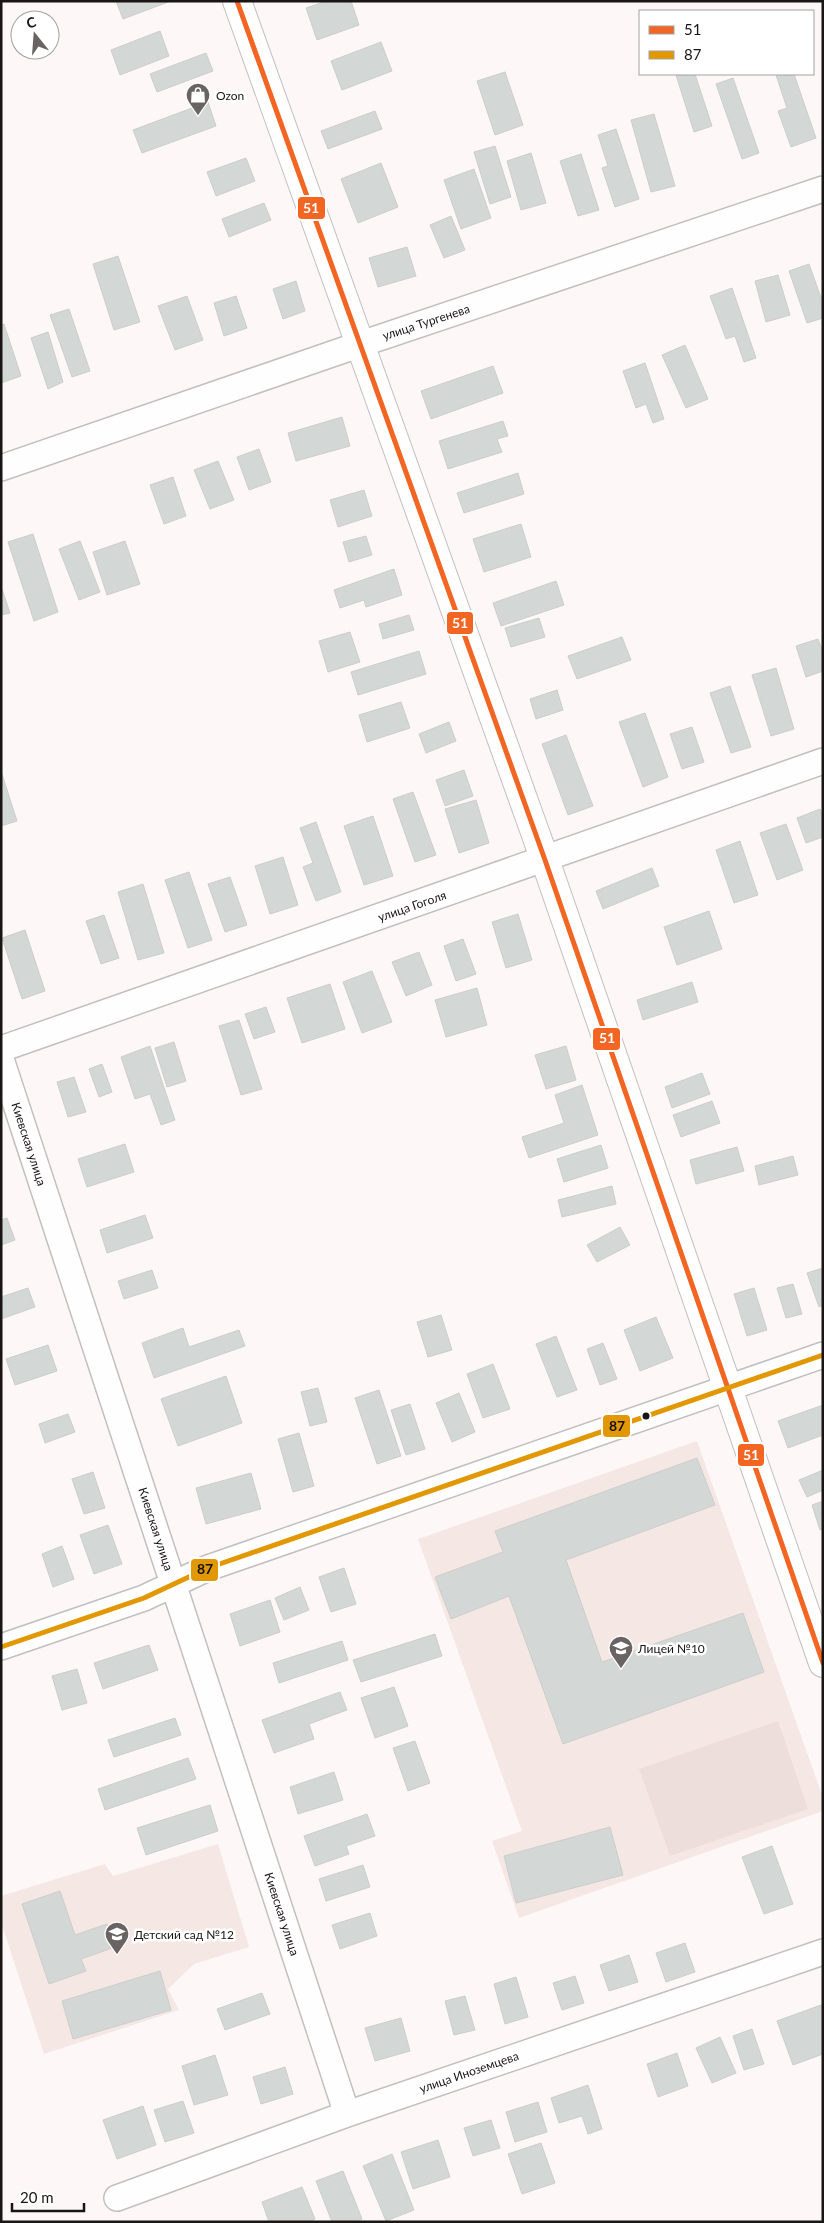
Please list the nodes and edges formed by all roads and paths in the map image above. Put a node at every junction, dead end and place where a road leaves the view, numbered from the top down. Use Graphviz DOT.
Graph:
graph roads {
  1 [pos="237,1"];
  2 [pos="823,189"];
  3 [pos="361,344"];
  4 [pos="1,468"];
  5 [pos="823,761"];
  6 [pos="545,860"];
  7 [pos="1,1048"];
  8 [pos="1,1059"];
  9 [pos="823,1355"];
  10 [pos="727,1388"];
  11 [pos="174,1582"];
  12 [pos="1,1647"];
  13 [pos="823,1663"];
  14 [pos="823,1952"];
  15 [pos="347,2114"];
  16 [pos="117,2198"];
  1 -- 3 [label="street"];
  2 -- 3 [label="street, улица Тургенева"];
  3 -- 4 [label="street, улица Тургенева"];
  3 -- 6 [label="street"];
  5 -- 6 [label="street, улица Гоголя"];
  6 -- 7 [label="street, улица Гоголя"];
  6 -- 10 [label="street"];
  8 -- 11 [label="street, Киевская улица"];
  9 -- 10 [label="street"];
  10 -- 11 [label="street"];
  10 -- 13 [label="street"];
  11 -- 12 [label="street"];
  11 -- 15 [label="street, Киевская улица"];
  14 -- 15 [label="street, улица Иноземцева"];
  15 -- 16 [label="street, улица Иноземцева"];
}
